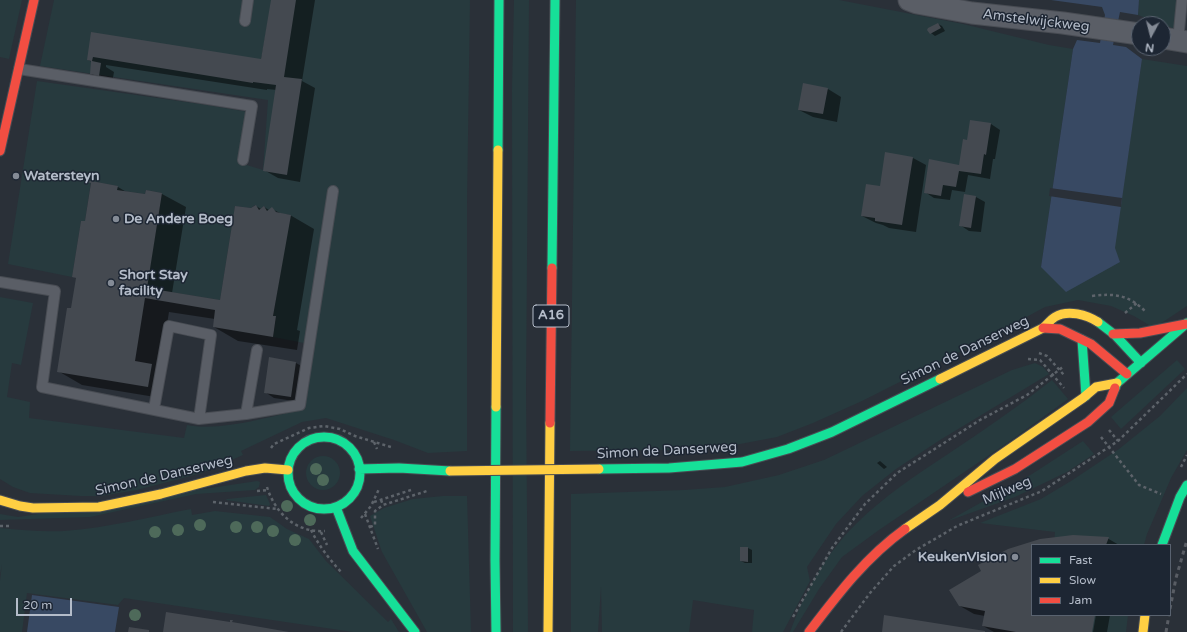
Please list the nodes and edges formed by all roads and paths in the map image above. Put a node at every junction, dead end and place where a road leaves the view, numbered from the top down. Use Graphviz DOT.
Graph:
graph roads {
  1 [pos="34,0"];
  2 [pos="248,0"];
  3 [pos="498,0"];
  4 [pos="555,0"];
  5 [pos="909,0"];
  6 [pos="1182,0"];
  7 [pos="245,21"];
  8 [pos="1131,33"];
  9 [pos="1176,40"];
  10 [pos="19,69"];
  11 [pos="0,151"];
  12 [pos="243,160"];
  13 [pos="333,191"];
  14 [pos="0,282"];
  15 [pos="1090,296"];
  16 [pos="1187,323"];
  17 [pos="1043,328"];
  18 [pos="1162,328"];
  19 [pos="1113,334"];
  20 [pos="1082,340"];
  21 [pos="257,350"];
  22 [pos="1141,363"];
  23 [pos="1059,369"];
  24 [pos="1127,374"];
  25 [pos="1187,374"];
  26 [pos="1117,383"];
  27 [pos="1086,396"];
  28 [pos="154,409"];
  29 [pos="246,414"];
  30 [pos="199,419"];
  31 [pos="374,442"];
  32 [pos="1109,447"];
  33 [pos="265,468"];
  34 [pos="360,469"];
  35 [pos="288,470"];
  36 [pos="1187,485"];
  37 [pos="428,491"];
  38 [pos="1166,496"];
  39 [pos="0,500"];
  40 [pos="212,502"];
  41 [pos="374,502"];
  42 [pos="940,505"];
  43 [pos="336,507"];
  44 [pos="1162,544"];
  45 [pos="1146,616"];
  46 [pos="791,622"];
  47 [pos="415,632"];
  48 [pos="496,632"];
  49 [pos="548,632"];
  50 [pos="809,632"];
  51 [pos="841,632"];
  52 [pos="1143,632"];
  1 -- 10 [label="main road"];
  2 -- 7 [label="lane"];
  3 -- 48 [label="main road"];
  4 -- 49 [label="main road, A16"];
  5 -- 8 [label="street, Amstelwijckweg"];
  6 -- 9 [label="lane"];
  10 -- 11 [label="main road"];
  10 -- 12 [label="lane"];
  13 -- 29 [label="lane"];
  14 -- 28 [label="lane"];
  15 -- 18 [label="path"];
  16 -- 18 [label="main road"];
  16 -- 22 [label="main road, Mijlweg"];
  17 -- 19 [label="main road, Simon de Danserweg"];
  17 -- 20 [label="main road, Simon de Danserweg"];
  17 -- 34 [label="main road, Simon de Danserweg, bridge"];
  18 -- 19 [label="main road"];
  19 -- 22 [label="main road, Simon de Danserweg"];
  20 -- 24 [label="main road, Simon de Danserweg"];
  20 -- 27 [label="main road"];
  21 -- 29 [label="lane"];
  22 -- 24 [label="main road, Mijlweg"];
  23 -- 46 [label="path"];
  24 -- 26 [label="main road, Mijlweg"];
  25 -- 32 [label="path, Mijlweg"];
  26 -- 27 [label="main road, Mijlweg"];
  26 -- 42 [label="main road, Mijlweg"];
  27 -- 42 [label="main road, Mijlweg"];
  28 -- 30 [label="lane"];
  28 -- 30 [label="lane"];
  29 -- 30 [label="lane"];
  31 -- 33 [label="path"];
  32 -- 38 [label="path"];
  32 -- 51 [label="path, Mijlweg"];
  33 -- 35 [label="main road, Simon de Danserweg"];
  33 -- 39 [label="main road, Simon de Danserweg"];
  33 -- 40 [label="path"];
  34 -- 35 [label="main road"];
  34 -- 43 [label="main road"];
  35 -- 43 [label="main road"];
  36 -- 44 [label="main road"];
  37 -- 41 [label="path"];
  42 -- 50 [label="main road, Mijlweg"];
  43 -- 47 [label="main road"];
  45 -- 52 [label="main road"];
}
